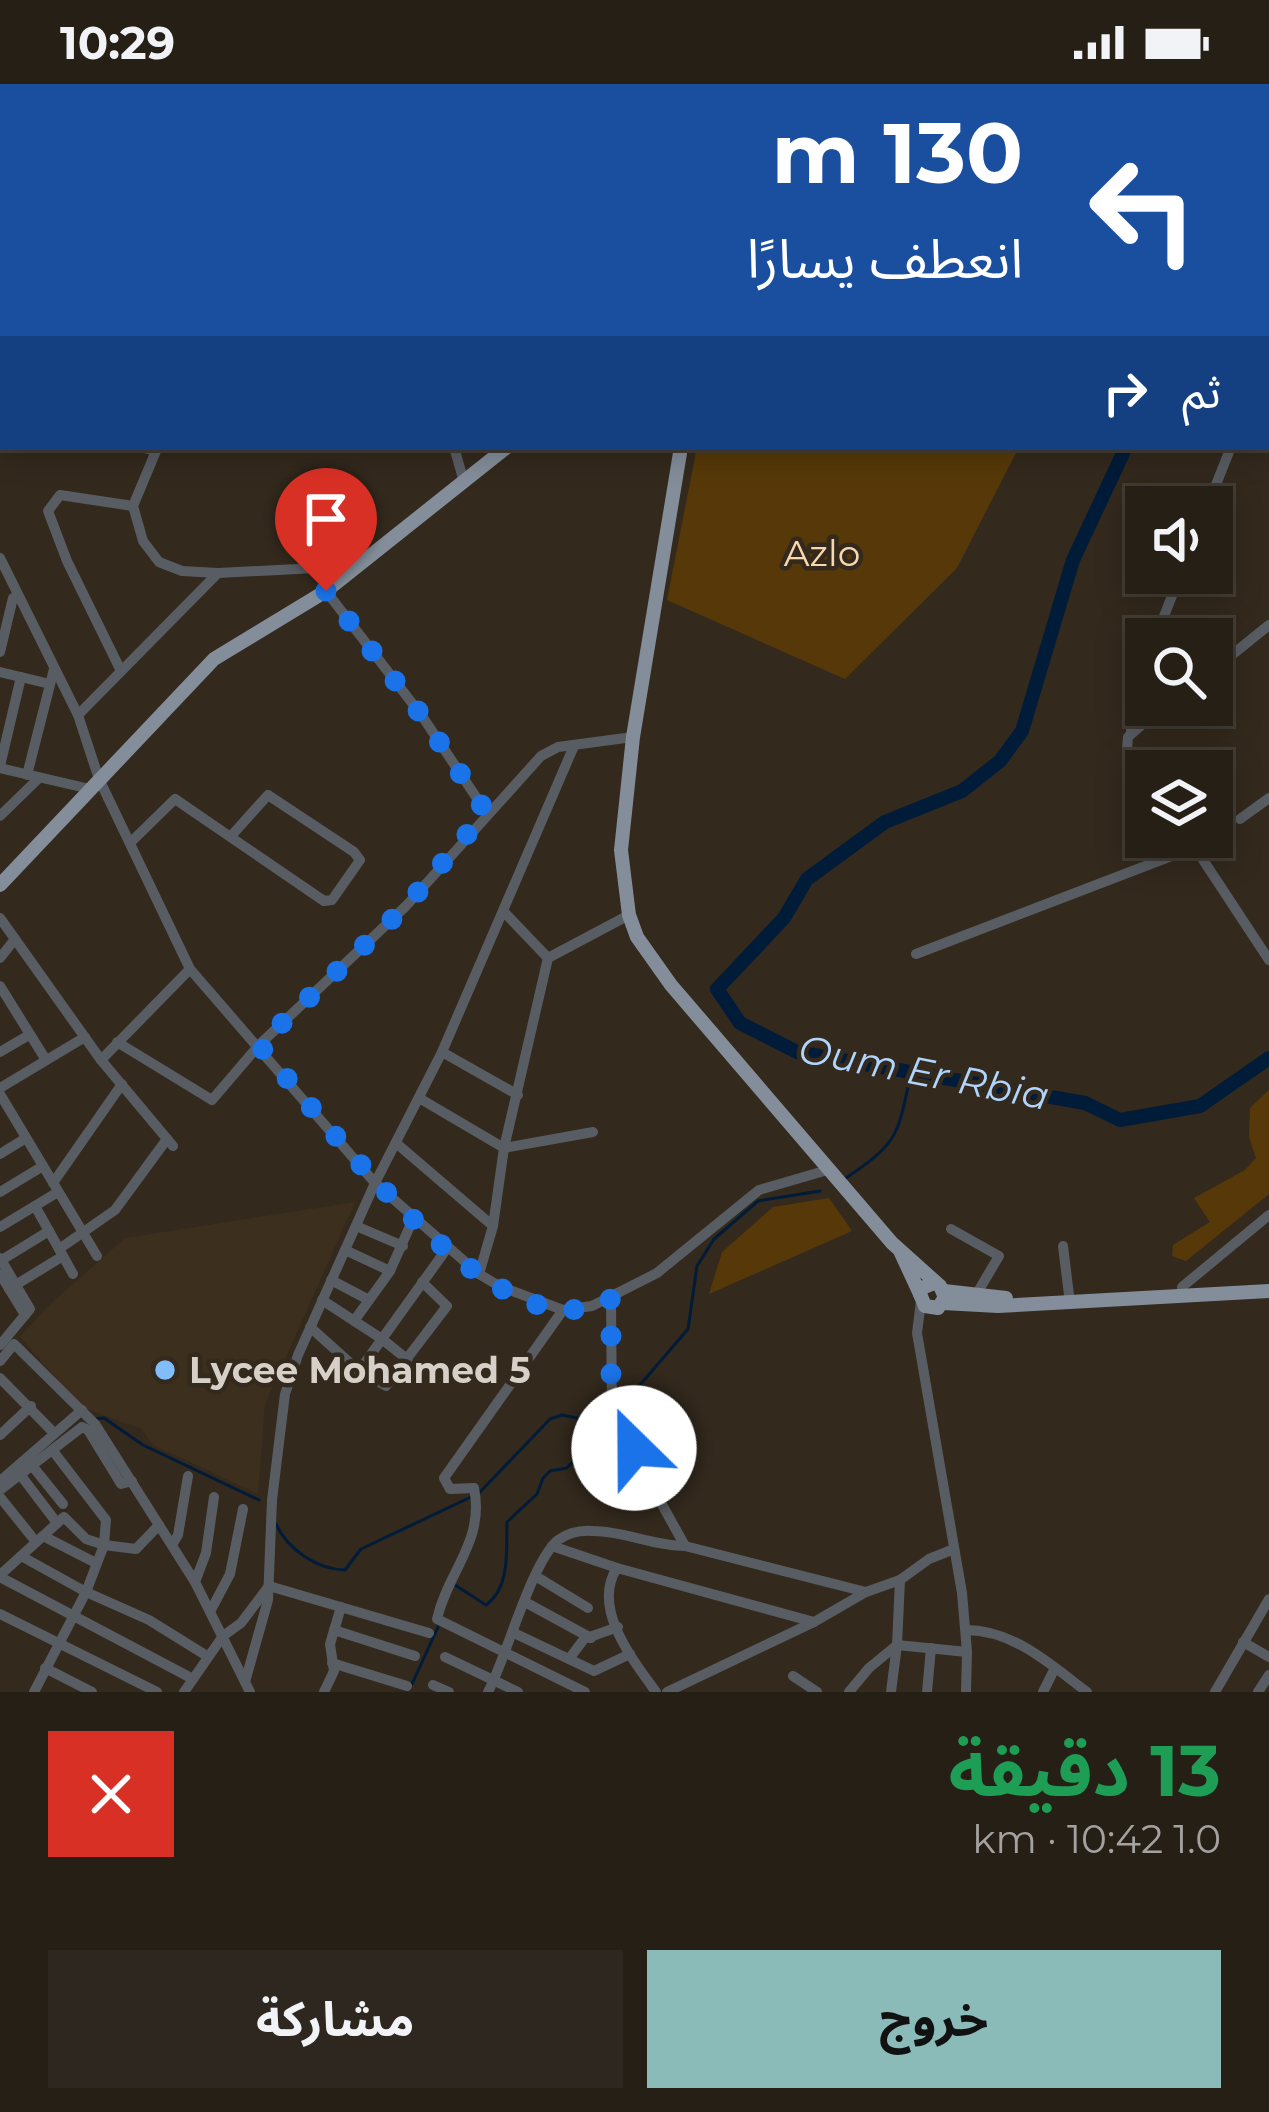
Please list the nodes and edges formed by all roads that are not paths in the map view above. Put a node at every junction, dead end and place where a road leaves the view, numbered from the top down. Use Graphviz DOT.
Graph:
graph roads {
  1 [pos="157,450"];
  2 [pos="455,450"];
  3 [pos="503,450"];
  4 [pos="681,450"];
  5 [pos="1230,450"];
  6 [pos="464,482"];
  7 [pos="1215,486"];
  8 [pos="133,506"];
  9 [pos="0,558"];
  10 [pos="356,566"];
  11 [pos="218,573"];
  12 [pos="326,591"];
  13 [pos="15,597"];
  14 [pos="0,605"];
  15 [pos="1269,625"];
  16 [pos="0,652"];
  17 [pos="1233,654"];
  18 [pos="54,669"];
  19 [pos="121,671"];
  20 [pos="0,672"];
  21 [pos="21,677"];
  22 [pos="50,684"];
  23 [pos="78,715"];
  24 [pos="1132,726"];
  25 [pos="1136,726"];
  26 [pos="1131,730"];
  27 [pos="633,737"];
  28 [pos="574,746"];
  29 [pos="1127,750"];
  30 [pos="0,767"];
  31 [pos="33,776"];
  32 [pos="95,784"];
  33 [pos="1269,797"];
  34 [pos="486,812"];
  35 [pos="0,816"];
  36 [pos="1240,819"];
  37 [pos="232,835"];
  38 [pos="132,842"];
  39 [pos="1152,858"];
  40 [pos="1202,858"];
  41 [pos="0,886"];
  42 [pos="505,913"];
  43 [pos="629,915"];
  44 [pos="0,918"];
  45 [pos="15,939"];
  46 [pos="916,955"];
  47 [pos="0,958"];
  48 [pos="548,958"];
  49 [pos="1269,960"];
  50 [pos="190,969"];
  51 [pos="0,986"];
  52 [pos="14,1009"];
  53 [pos="0,1017"];
  54 [pos="28,1035"];
  55 [pos="85,1037"];
  56 [pos="117,1042"];
  57 [pos="259,1045"];
  58 [pos="0,1052"];
  59 [pos="442,1052"];
  60 [pos="46,1060"];
  61 [pos="101,1060"];
  62 [pos="122,1084"];
  63 [pos="0,1091"];
  64 [pos="518,1095"];
  65 [pos="418,1098"];
  66 [pos="592,1132"];
  67 [pos="26,1138"];
  68 [pos="395,1143"];
  69 [pos="504,1148"];
  70 [pos="0,1154"];
  71 [pos="43,1166"];
  72 [pos="832,1169"];
  73 [pos="376,1183"];
  74 [pos="55,1187"];
  75 [pos="0,1192"];
  76 [pos="34,1206"];
  77 [pos="1269,1215"];
  78 [pos="414,1217"];
  79 [pos="356,1226"];
  80 [pos="493,1226"];
  81 [pos="0,1227"];
  82 [pos="951,1229"];
  83 [pos="49,1231"];
  84 [pos="83,1234"];
  85 [pos="403,1246"];
  86 [pos="1063,1246"];
  87 [pos="448,1247"];
  88 [pos="345,1250"];
  89 [pos="61,1252"];
  90 [pos="901,1253"];
  91 [pos="97,1256"];
  92 [pos="0,1260"];
  93 [pos="390,1271"];
  94 [pos="0,1274"];
  95 [pos="73,1274"];
  96 [pos="479,1274"];
  97 [pos="331,1280"];
  98 [pos="422,1282"];
  99 [pos="13,1287"];
  100 [pos="1269,1287"];
  101 [pos="1182,1291"];
  102 [pos="1149,1294"];
  103 [pos="976,1295"];
  104 [pos="1070,1295"];
  105 [pos="940,1296"];
  106 [pos="921,1298"];
  107 [pos="611,1299"];
  108 [pos="322,1300"];
  109 [pos="369,1300"];
  110 [pos="563,1310"];
  111 [pos="354,1321"];
  112 [pos="310,1327"];
  113 [pos="5,1331"];
  114 [pos="917,1334"];
  115 [pos="382,1339"];
  116 [pos="0,1345"];
  117 [pos="408,1360"];
  118 [pos="0,1361"];
  119 [pos="359,1371"];
  120 [pos="0,1378"];
  121 [pos="31,1406"];
  122 [pos="88,1416"];
  123 [pos="2,1429"];
  124 [pos="54,1433"];
  125 [pos="53,1450"];
  126 [pos="34,1468"];
  127 [pos="188,1476"];
  128 [pos="22,1477"];
  129 [pos="132,1481"];
  130 [pos="1,1484"];
  131 [pos="214,1497"];
  132 [pos="63,1504"];
  133 [pos="243,1509"];
  134 [pos="57,1523"];
  135 [pos="159,1525"];
  136 [pos="40,1539"];
  137 [pos="104,1545"];
  138 [pos="172,1545"];
  139 [pos="552,1546"];
  140 [pos="685,1546"];
  141 [pos="954,1550"];
  142 [pos="21,1556"];
  143 [pos="96,1563"];
  144 [pos="616,1568"];
  145 [pos="0,1576"];
  146 [pos="537,1577"];
  147 [pos="899,1580"];
  148 [pos="195,1582"];
  149 [pos="269,1586"];
  150 [pos="86,1592"];
  151 [pos="866,1592"];
  152 [pos="608,1599"];
  153 [pos="1269,1599"];
  154 [pos="525,1602"];
  155 [pos="341,1607"];
  156 [pos="588,1608"];
  157 [pos="211,1610"];
  158 [pos="0,1613"];
  159 [pos="74,1618"];
  160 [pos="562,1621"];
  161 [pos="814,1622"];
  162 [pos="618,1627"];
  163 [pos="334,1630"];
  164 [pos="966,1630"];
  165 [pos="514,1633"];
  166 [pos="429,1634"];
  167 [pos="223,1636"];
  168 [pos="591,1637"];
  169 [pos="1243,1642"];
  170 [pos="59,1643"];
  171 [pos="897,1645"];
  172 [pos="931,1648"];
  173 [pos="968,1652"];
  174 [pos="629,1654"];
  175 [pos="506,1655"];
  176 [pos="207,1656"];
  177 [pos="416,1656"];
  178 [pos="445,1658"];
  179 [pos="1269,1658"];
  180 [pos="569,1659"];
  181 [pos="332,1664"];
  182 [pos="45,1668"];
  183 [pos="1055,1668"];
  184 [pos="590,1669"];
  185 [pos="1269,1675"];
  186 [pos="793,1676"];
  187 [pos="193,1679"];
  188 [pos="433,1685"];
  189 [pos="407,1686"];
  190 [pos="491,1686"];
  191 [pos="248,1687"];
  192 [pos="582,1690"];
  193 [pos="1219,1691"];
  194 [pos="34,1692"];
  195 [pos="92,1692"];
  196 [pos="157,1692"];
  197 [pos="184,1692"];
  198 [pos="324,1692"];
  199 [pos="449,1692"];
  200 [pos="518,1692"];
  201 [pos="656,1692"];
  202 [pos="670,1692"];
  203 [pos="817,1692"];
  204 [pos="849,1692"];
  205 [pos="891,1692"];
  206 [pos="927,1692"];
  207 [pos="965,1692"];
  208 [pos="1043,1692"];
  209 [pos="1088,1692"];
  210 [pos="1258,1692"];
  1 -- 8 [label="street"];
  2 -- 6 [label="street"];
  3 -- 6 [label="main road"];
  4 -- 27 [label="main road"];
  5 -- 7 [label="street"];
  6 -- 10 [label="main road"];
  8 -- 11 [label="street"];
  8 -- 19 [label="street"];
  9 -- 13 [label="street"];
  10 -- 11 [label="street"];
  10 -- 12 [label="main road"];
  11 -- 19 [label="street"];
  12 -- 32 [label="main road"];
  12 -- 34 [label="street"];
  13 -- 14 [label="street"];
  13 -- 16 [label="street"];
  13 -- 18 [label="street"];
  15 -- 17 [label="street"];
  18 -- 22 [label="street"];
  18 -- 23 [label="street"];
  19 -- 23 [label="street"];
  20 -- 21 [label="street"];
  21 -- 22 [label="street"];
  21 -- 30 [label="street"];
  22 -- 31 [label="street"];
  23 -- 32 [label="street"];
  24 -- 26 [label="street"];
  25 -- 26 [label="street"];
  26 -- 29 [label="street"];
  27 -- 28 [label="street"];
  27 -- 43 [label="main road"];
  28 -- 34 [label="street"];
  28 -- 42 [label="street"];
  30 -- 31 [label="street"];
  31 -- 32 [label="street"];
  31 -- 35 [label="street"];
  32 -- 38 [label="street"];
  32 -- 41 [label="main road"];
  33 -- 36 [label="street"];
  34 -- 57 [label="street"];
  37 -- 37 [label="street"];
  37 -- 38 [label="street"];
  38 -- 50 [label="street"];
  39 -- 46 [label="street"];
  40 -- 49 [label="street"];
  42 -- 48 [label="street"];
  42 -- 59 [label="street"];
  43 -- 48 [label="street"];
  43 -- 72 [label="main road"];
  44 -- 45 [label="street"];
  45 -- 47 [label="street"];
  45 -- 55 [label="street"];
  48 -- 64 [label="street"];
  50 -- 56 [label="street"];
  50 -- 57 [label="street"];
  51 -- 52 [label="street"];
  52 -- 53 [label="street"];
  52 -- 54 [label="street"];
  54 -- 58 [label="street"];
  54 -- 60 [label="street"];
  55 -- 60 [label="street"];
  55 -- 61 [label="street"];
  56 -- 57 [label="street"];
  56 -- 61 [label="street"];
  57 -- 73 [label="street"];
  59 -- 64 [label="street"];
  59 -- 65 [label="street"];
  60 -- 63 [label="street"];
  61 -- 62 [label="street"];
  62 -- 74 [label="street"];
  62 -- 84 [label="street"];
  63 -- 67 [label="street"];
  64 -- 69 [label="street"];
  65 -- 68 [label="street"];
  65 -- 69 [label="street"];
  66 -- 69 [label="street"];
  67 -- 70 [label="street"];
  67 -- 71 [label="street"];
  68 -- 73 [label="street"];
  68 -- 80 [label="street"];
  69 -- 80 [label="street"];
  71 -- 74 [label="street"];
  71 -- 75 [label="street"];
  72 -- 90 [label="main road"];
  72 -- 107 [label="street"];
  73 -- 78 [label="street"];
  73 -- 79 [label="street"];
  74 -- 76 [label="street"];
  74 -- 84 [label="street"];
  76 -- 81 [label="street"];
  76 -- 83 [label="street"];
  77 -- 101 [label="street"];
  78 -- 85 [label="street"];
  78 -- 87 [label="street"];
  79 -- 85 [label="street"];
  79 -- 88 [label="street"];
  80 -- 96 [label="street"];
  82 -- 103 [label="street"];
  83 -- 89 [label="street"];
  83 -- 92 [label="street"];
  84 -- 89 [label="street"];
  84 -- 91 [label="street"];
  85 -- 93 [label="street"];
  86 -- 104 [label="street"];
  87 -- 96 [label="street"];
  87 -- 98 [label="street"];
  88 -- 93 [label="street"];
  88 -- 97 [label="street"];
  89 -- 95 [label="street"];
  89 -- 99 [label="street"];
  90 -- 105 [label="main road"];
  90 -- 106 [label="main road"];
  92 -- 99 [label="street"];
  93 -- 109 [label="street"];
  94 -- 99 [label="street"];
  96 -- 110 [label="street"];
  97 -- 108 [label="street"];
  97 -- 109 [label="street"];
  98 -- 115 [label="street"];
  98 -- 117 [label="street"];
  99 -- 113 [label="street"];
  100 -- 101 [label="main road"];
  101 -- 102 [label="main road"];
  102 -- 104 [label="main road"];
  102 -- 105 [label="main road"];
  103 -- 104 [label="main road"];
  103 -- 105 [label="main road"];
  105 -- 106 [label="main road"];
  105 -- 114 [label="street"];
  106 -- 114 [label="street"];
  107 -- 110 [label="street"];
  107 -- 140 [label="street"];
  108 -- 111 [label="street"];
  108 -- 112 [label="street"];
  109 -- 111 [label="street"];
  110 -- 175 [label="street"];
  111 -- 115 [label="street"];
  112 -- 119 [label="street"];
  112 -- 149 [label="street"];
  113 -- 116 [label="street"];
  114 -- 141 [label="street"];
  115 -- 117 [label="street"];
  115 -- 119 [label="street"];
  117 -- 119 [label="street"];
  118 -- 122 [label="street"];
  120 -- 121 [label="street"];
  121 -- 123 [label="street"];
  121 -- 124 [label="street"];
  122 -- 124 [label="street"];
  122 -- 129 [label="street"];
  124 -- 130 [label="street"];
  125 -- 126 [label="street"];
  125 -- 129 [label="street"];
  125 -- 137 [label="street"];
  126 -- 128 [label="street"];
  126 -- 132 [label="street"];
  127 -- 138 [label="street"];
  128 -- 130 [label="street"];
  128 -- 134 [label="street"];
  129 -- 135 [label="street"];
  130 -- 136 [label="street"];
  131 -- 148 [label="street"];
  133 -- 157 [label="street"];
  134 -- 136 [label="street"];
  134 -- 137 [label="street"];
  135 -- 137 [label="street"];
  135 -- 138 [label="street"];
  136 -- 142 [label="street"];
  136 -- 143 [label="street"];
  137 -- 143 [label="street"];
  138 -- 148 [label="street"];
  139 -- 140 [label="street"];
  139 -- 144 [label="street"];
  139 -- 146 [label="street"];
  140 -- 151 [label="street"];
  141 -- 147 [label="street"];
  141 -- 164 [label="street"];
  142 -- 145 [label="street"];
  142 -- 150 [label="street"];
  143 -- 150 [label="street"];
  144 -- 152 [label="street"];
  144 -- 161 [label="street"];
  145 -- 159 [label="street"];
  146 -- 154 [label="street"];
  146 -- 156 [label="street"];
  147 -- 151 [label="street"];
  147 -- 171 [label="street"];
  148 -- 157 [label="street"];
  149 -- 155 [label="street"];
  149 -- 167 [label="street"];
  149 -- 191 [label="street"];
  150 -- 159 [label="street"];
  150 -- 176 [label="street"];
  151 -- 161 [label="street"];
  152 -- 156 [label="street"];
  152 -- 162 [label="street"];
  153 -- 169 [label="street"];
  154 -- 160 [label="street"];
  154 -- 165 [label="street"];
  155 -- 163 [label="street"];
  155 -- 166 [label="street"];
  156 -- 160 [label="street"];
  157 -- 167 [label="street"];
  158 -- 170 [label="street"];
  159 -- 170 [label="street"];
  159 -- 187 [label="street"];
  160 -- 168 [label="street"];
  161 -- 202 [label="street"];
  162 -- 168 [label="street"];
  162 -- 174 [label="street"];
  163 -- 177 [label="street"];
  163 -- 181 [label="street"];
  164 -- 173 [label="street"];
  164 -- 183 [label="street"];
  165 -- 175 [label="street"];
  165 -- 180 [label="street"];
  167 -- 176 [label="street"];
  167 -- 191 [label="street"];
  168 -- 180 [label="street"];
  169 -- 179 [label="street"];
  169 -- 193 [label="street"];
  170 -- 182 [label="street"];
  170 -- 196 [label="street"];
  171 -- 172 [label="street"];
  171 -- 204 [label="street"];
  171 -- 205 [label="street"];
  172 -- 173 [label="street"];
  172 -- 206 [label="street"];
  173 -- 207 [label="street"];
  174 -- 184 [label="street"];
  174 -- 201 [label="street"];
  175 -- 190 [label="street"];
  175 -- 192 [label="street"];
  176 -- 187 [label="street"];
  178 -- 190 [label="street"];
  180 -- 184 [label="street"];
  181 -- 189 [label="street"];
  181 -- 198 [label="street"];
  182 -- 194 [label="street"];
  182 -- 195 [label="street"];
  183 -- 208 [label="street"];
  183 -- 209 [label="street"];
  184 -- 192 [label="street"];
  185 -- 210 [label="street"];
  186 -- 203 [label="street"];
  187 -- 197 [label="street"];
  188 -- 199 [label="street"];
  190 -- 200 [label="street"];
}
